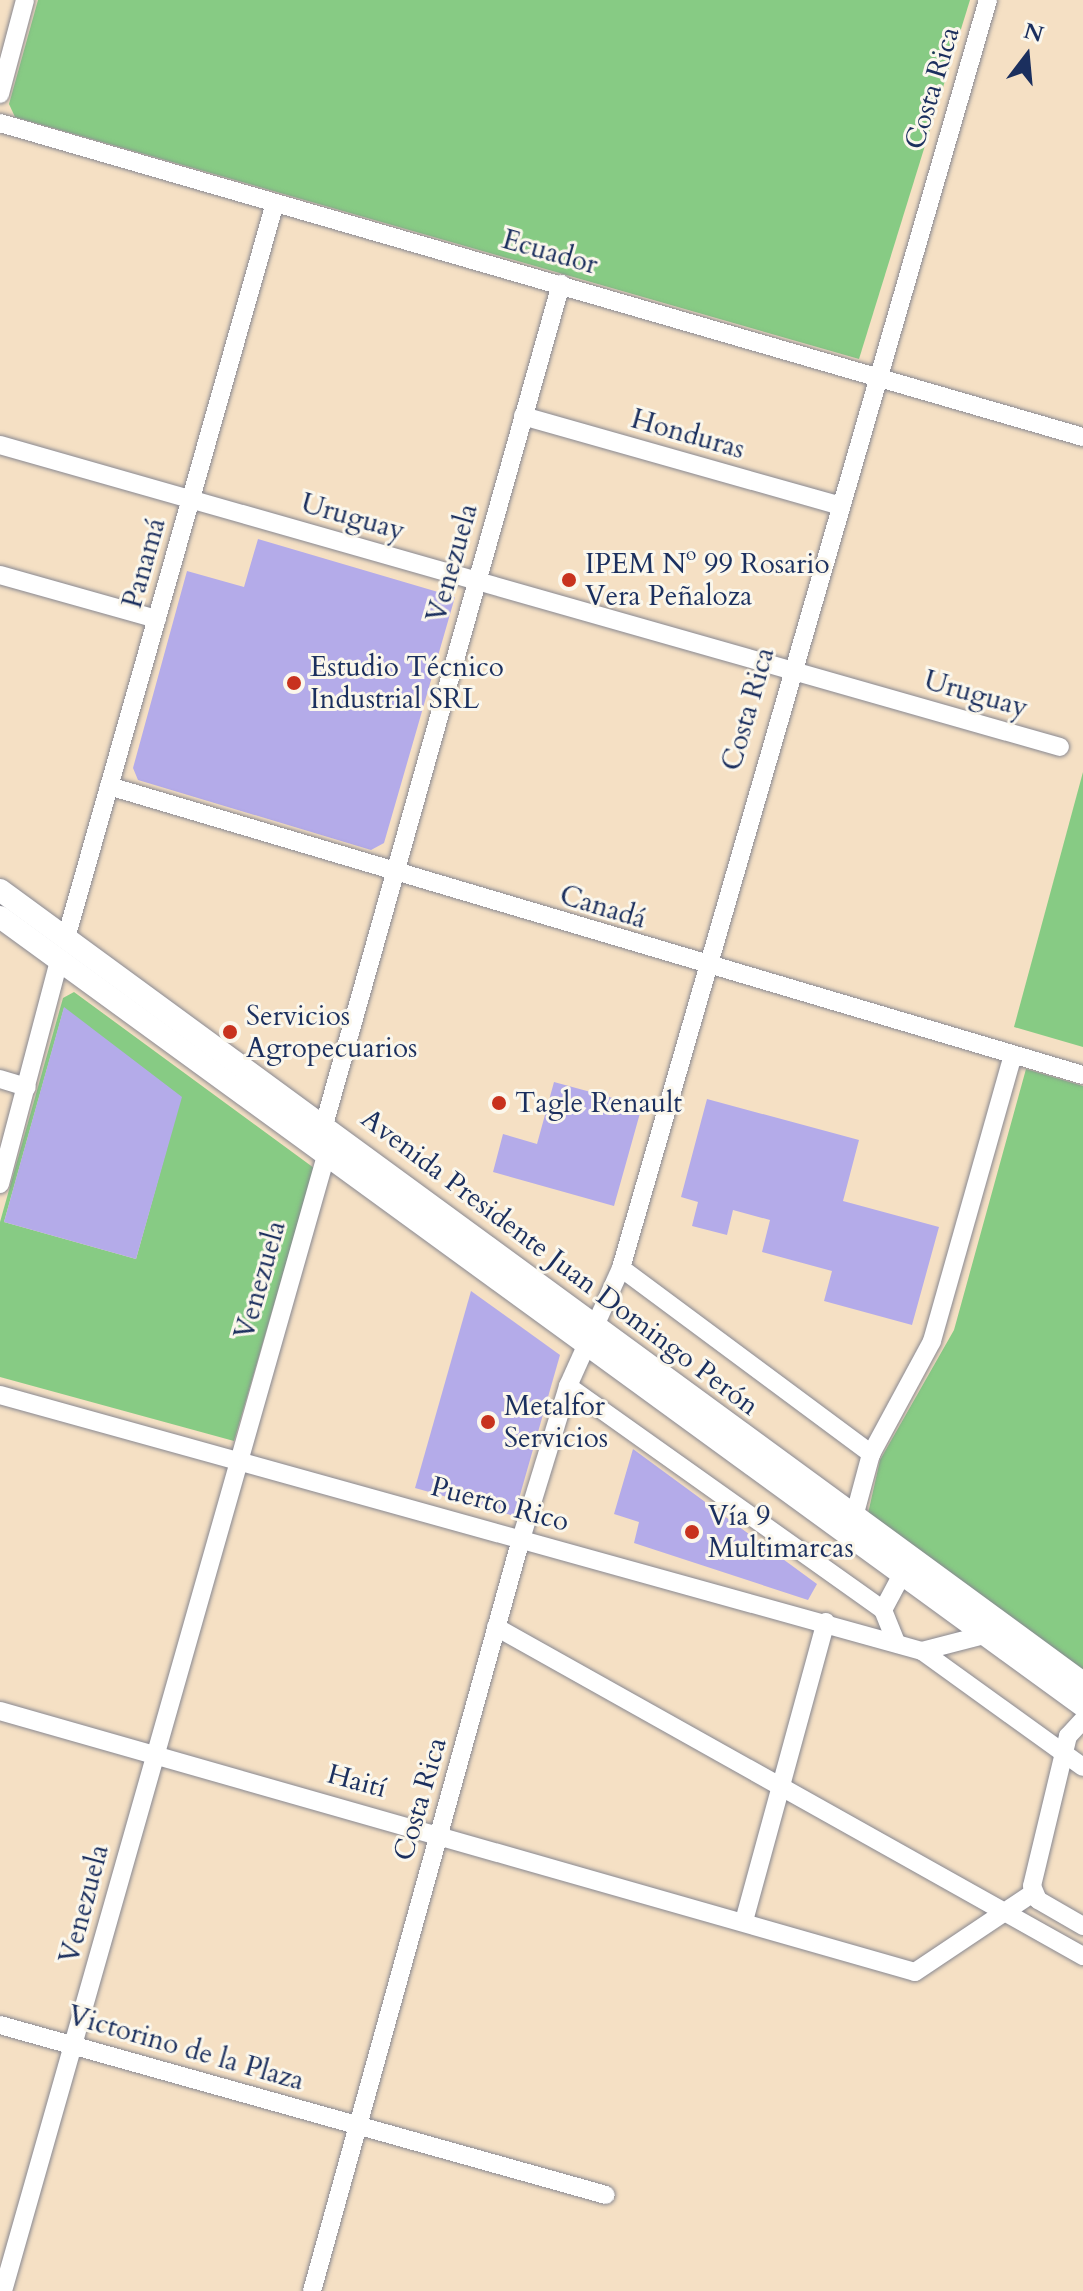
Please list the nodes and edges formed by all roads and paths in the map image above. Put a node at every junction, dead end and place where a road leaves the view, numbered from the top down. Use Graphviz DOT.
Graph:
graph roads {
  1 [pos="25,0"];
  2 [pos="988,0"];
  3 [pos="0,94"];
  4 [pos="0,123"];
  5 [pos="275,203"];
  6 [pos="561,284"];
  7 [pos="873,376"];
  8 [pos="523,416"];
  9 [pos="1083,437"];
  10 [pos="0,445"];
  11 [pos="191,500"];
  12 [pos="837,505"];
  13 [pos="0,575"];
  14 [pos="476,581"];
  15 [pos="157,619"];
  16 [pos="788,670"];
  17 [pos="1060,747"];
  18 [pos="109,786"];
  19 [pos="393,874"];
  20 [pos="0,890"];
  21 [pos="0,917"];
  22 [pos="66,938"];
  23 [pos="59,960"];
  24 [pos="705,967"];
  25 [pos="1013,1055"];
  26 [pos="1083,1075"];
  27 [pos="0,1079"];
  28 [pos="27,1087"];
  29 [pos="324,1125"];
  30 [pos="327,1152"];
  31 [pos="0,1184"];
  32 [pos="621,1268"];
  33 [pos="589,1333"];
  34 [pos="568,1386"];
  35 [pos="0,1395"];
  36 [pos="871,1454"];
  37 [pos="237,1460"];
  38 [pos="854,1517"];
  39 [pos="521,1539"];
  40 [pos="902,1575"];
  41 [pos="883,1610"];
  42 [pos="826,1622"];
  43 [pos="496,1627"];
  44 [pos="984,1635"];
  45 [pos="896,1643"];
  46 [pos="922,1651"];
  47 [pos="1083,1683"];
  48 [pos="1083,1706"];
  49 [pos="0,1711"];
  50 [pos="1083,1720"];
  51 [pos="154,1754"];
  52 [pos="1064,1754"];
  53 [pos="1083,1767"];
  54 [pos="780,1786"];
  55 [pos="440,1833"];
  56 [pos="1032,1889"];
  57 [pos="1001,1910"];
  58 [pos="744,1921"];
  59 [pos="1083,1926"];
  60 [pos="1083,1956"];
  61 [pos="0,2025"];
  62 [pos="75,2046"];
  63 [pos="358,2125"];
  64 [pos="606,2195"];
  65 [pos="3,2291"];
  66 [pos="312,2291"];
  1 -- 3 [label="street"];
  2 -- 7 [label="street, Costa Rica"];
  4 -- 5 [label="street, Ecuador"];
  5 -- 6 [label="street, Ecuador"];
  5 -- 11 [label="street, Panamá"];
  6 -- 7 [label="street, Ecuador"];
  6 -- 8 [label="street, Venezuela"];
  7 -- 9 [label="street, Ecuador"];
  7 -- 12 [label="street, Costa Rica"];
  8 -- 12 [label="street, Honduras"];
  8 -- 14 [label="street, Venezuela"];
  10 -- 11 [label="street, Uruguay"];
  11 -- 14 [label="street, Uruguay"];
  11 -- 15 [label="street, Panamá"];
  12 -- 16 [label="street, Costa Rica"];
  13 -- 15 [label="street"];
  14 -- 16 [label="street, Uruguay"];
  14 -- 19 [label="street, Venezuela"];
  15 -- 18 [label="street, Panamá"];
  16 -- 17 [label="street, Uruguay"];
  16 -- 24 [label="street, Costa Rica"];
  18 -- 19 [label="street, Canadá"];
  18 -- 22 [label="street, Panamá"];
  19 -- 24 [label="street, Canadá"];
  19 -- 29 [label="street, Venezuela"];
  20 -- 22 [label="main road, Avenida Presidente Juan Domingo Perón"];
  21 -- 23 [label="main road, Avenida Presidente Juan Domingo Perón"];
  22 -- 29 [label="main road, Avenida Presidente Juan Domingo Perón"];
  23 -- 28 [label="street"];
  23 -- 30 [label="main road, Avenida Presidente Juan Domingo Perón"];
  24 -- 25 [label="street, Canadá"];
  24 -- 32 [label="street, Costa Rica"];
  25 -- 26 [label="street, Canadá"];
  25 -- 36 [label="street"];
  27 -- 28 [label="street"];
  28 -- 31 [label="street"];
  29 -- 30 [label="street, Venezuela"];
  29 -- 33 [label="main road, Avenida Presidente Juan Domingo Perón"];
  30 -- 33 [label="main road, Avenida Presidente Juan Domingo Perón"];
  30 -- 37 [label="street, Venezuela"];
  32 -- 33 [label="street, Costa Rica"];
  32 -- 36 [label="street"];
  33 -- 34 [label="street, Costa Rica"];
  33 -- 38 [label="main road, Avenida Presidente Juan Domingo Perón"];
  33 -- 40 [label="main road, Avenida Presidente Juan Domingo Perón"];
  34 -- 39 [label="street, Costa Rica"];
  34 -- 41 [label="street"];
  35 -- 37 [label="street, Puerto Rico"];
  36 -- 38 [label="street"];
  37 -- 39 [label="street, Puerto Rico"];
  37 -- 51 [label="street, Venezuela"];
  38 -- 47 [label="main road, Avenida Presidente Juan Domingo Perón"];
  39 -- 42 [label="street, Puerto Rico"];
  39 -- 43 [label="street, Costa Rica"];
  40 -- 41 [label="street"];
  40 -- 44 [label="main road, Avenida Presidente Juan Domingo Perón"];
  41 -- 45 [label="street"];
  42 -- 45 [label="street, Puerto Rico"];
  42 -- 54 [label="street"];
  43 -- 54 [label="street"];
  43 -- 55 [label="street, Costa Rica"];
  44 -- 46 [label="street"];
  44 -- 48 [label="main road, Avenida Presidente Juan Domingo Perón"];
  45 -- 46 [label="street, Puerto Rico"];
  46 -- 52 [label="street"];
  49 -- 51 [label="street, Haití"];
  50 -- 52 [label="street"];
  51 -- 55 [label="street, Haití"];
  51 -- 62 [label="street, Venezuela"];
  52 -- 53 [label="street"];
  52 -- 56 [label="street"];
  54 -- 57 [label="street"];
  54 -- 58 [label="street"];
  55 -- 58 [label="street, Haití"];
  55 -- 63 [label="street, Costa Rica"];
  56 -- 57 [label="street"];
  56 -- 59 [label="street"];
  57 -- 58 [label="street, Haití"];
  57 -- 60 [label="street"];
  61 -- 62 [label="street, Victorino de la Plaza"];
  62 -- 63 [label="street, Victorino de la Plaza"];
  62 -- 65 [label="street, Venezuela"];
  63 -- 64 [label="street, Victorino de la Plaza"];
  63 -- 66 [label="street, Costa Rica"];
}
